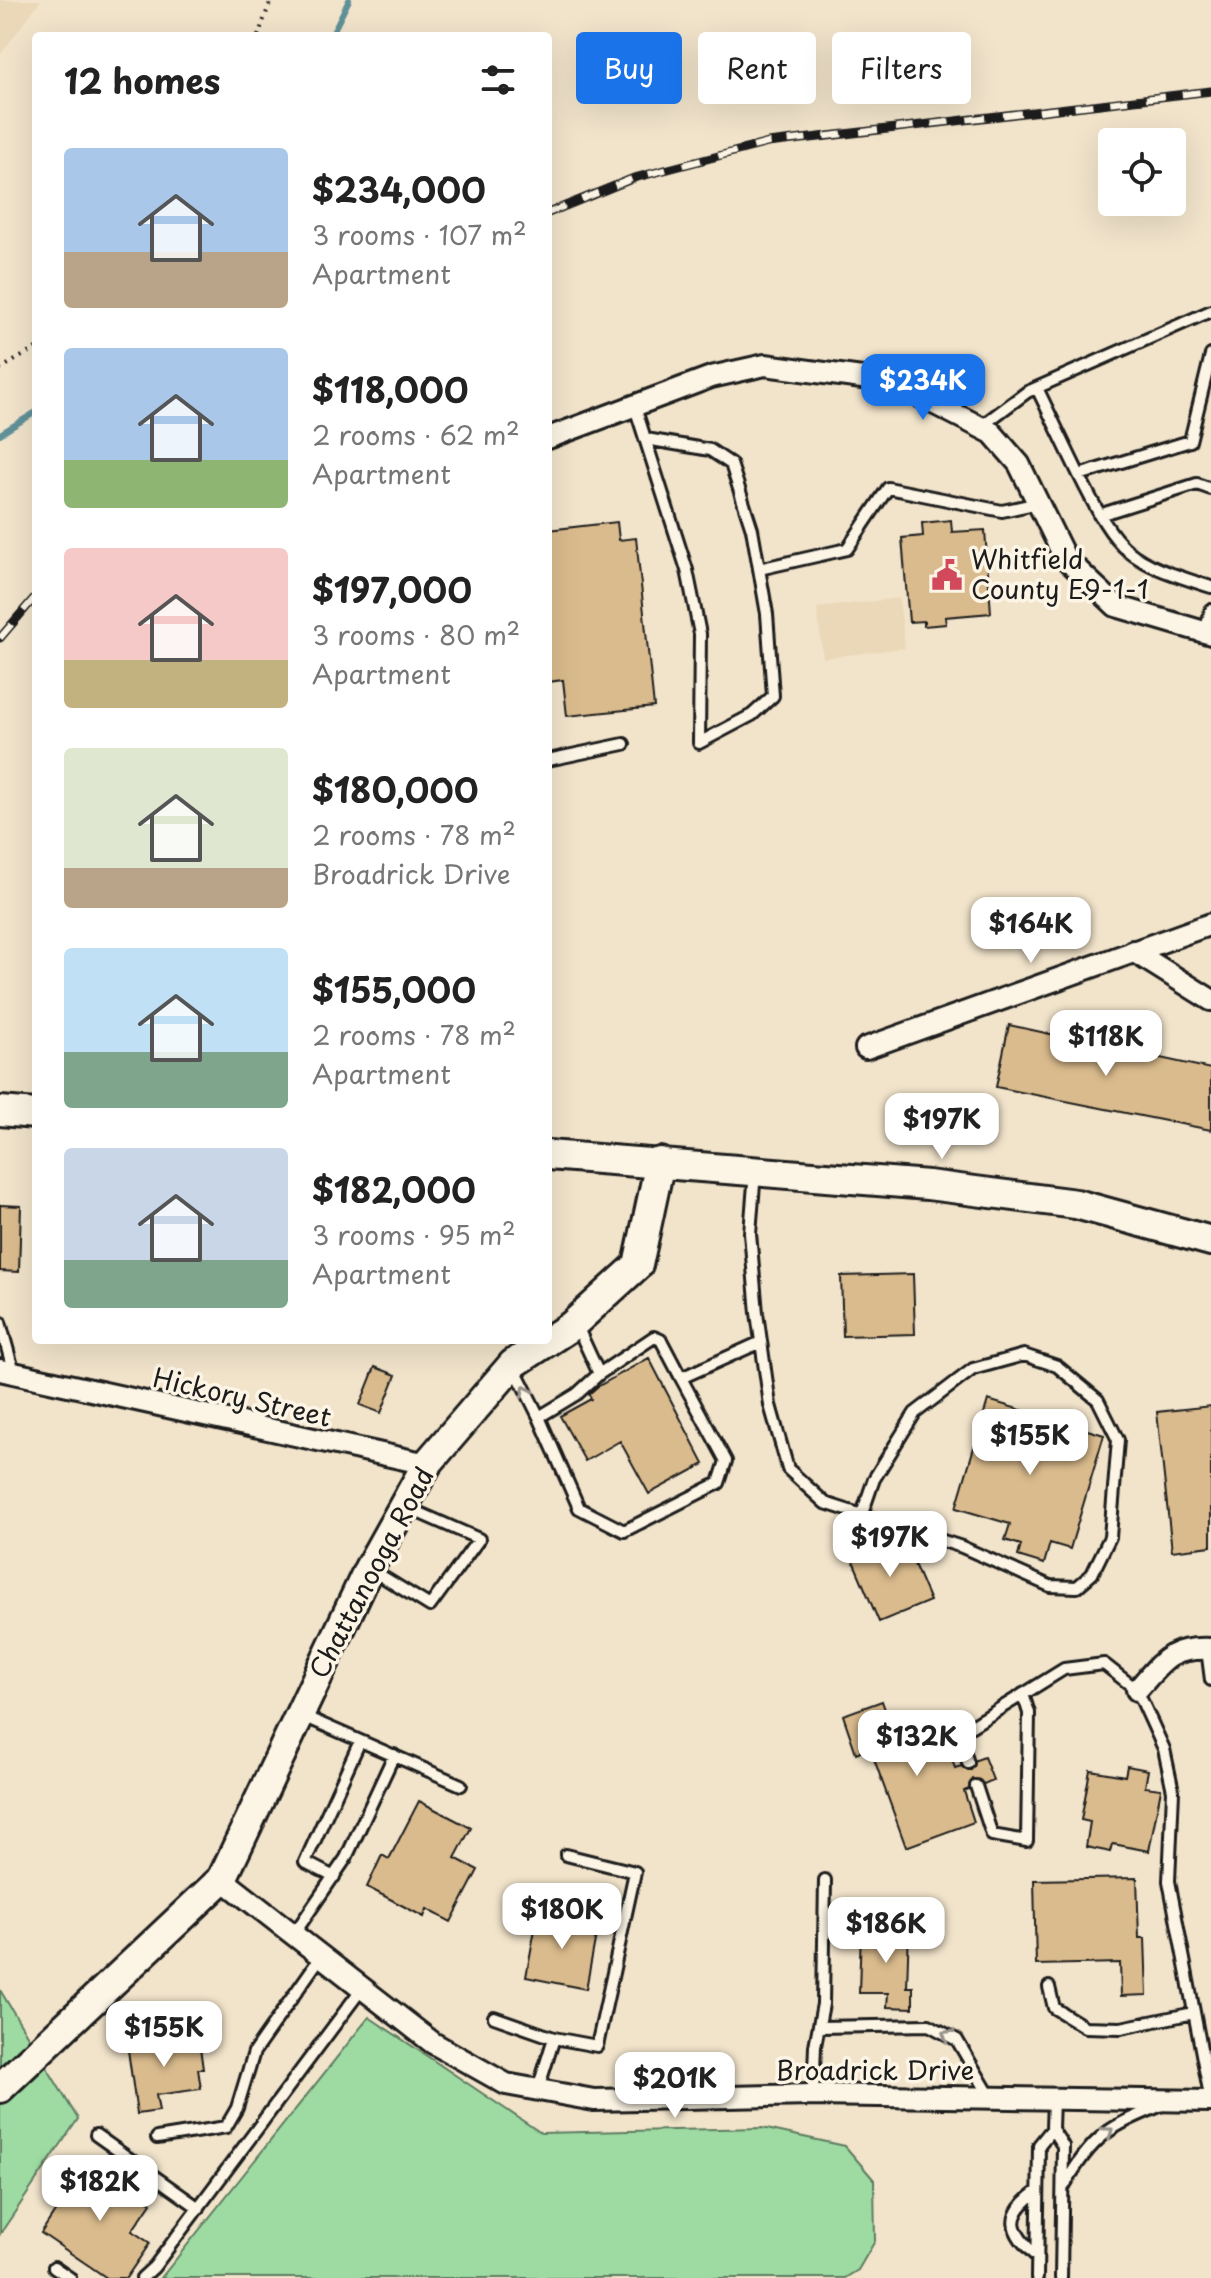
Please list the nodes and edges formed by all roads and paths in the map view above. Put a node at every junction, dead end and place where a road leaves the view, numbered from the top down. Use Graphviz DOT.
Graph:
graph roads {
  1 [pos="271,0"];
  2 [pos="259,32"];
  3 [pos="1211,311"];
  4 [pos="32,350"];
  5 [pos="1211,355"];
  6 [pos="0,369"];
  7 [pos="1037,388"];
  8 [pos="634,404"];
  9 [pos="980,427"];
  10 [pos="552,436"];
  11 [pos="646,439"];
  12 [pos="1079,475"];
  13 [pos="1211,489"];
  14 [pos="1039,503"];
  15 [pos="1099,515"];
  16 [pos="759,569"];
  17 [pos="1211,587"];
  18 [pos="1211,610"];
  19 [pos="1208,633"];
  20 [pos="624,744"];
  21 [pos="552,759"];
  22 [pos="1211,924"];
  23 [pos="1133,951"];
  24 [pos="1211,1000"];
  25 [pos="866,1048"];
  26 [pos="0,1111"];
  27 [pos="32,1114"];
  28 [pos="552,1155"];
  29 [pos="660,1162"];
  30 [pos="756,1170"];
  31 [pos="1211,1241"];
  32 [pos="0,1322"];
  33 [pos="575,1322"];
  34 [pos="552,1338"];
  35 [pos="761,1342"];
  36 [pos="543,1344"];
  37 [pos="513,1364"];
  38 [pos="7,1372"];
  39 [pos="599,1374"];
  40 [pos="681,1378"];
  41 [pos="539,1417"];
  42 [pos="427,1464"];
  43 [pos="403,1505"];
  44 [pos="862,1514"];
  45 [pos="369,1568"];
  46 [pos="1209,1649"];
  47 [pos="1211,1680"];
  48 [pos="1137,1690"];
  49 [pos="1023,1694"];
  50 [pos="299,1715"];
  51 [pos="360,1741"];
  52 [pos="394,1755"];
  53 [pos="968,1763"];
  54 [pos="461,1785"];
  55 [pos="976,1786"];
  56 [pos="566,1855"];
  57 [pos="334,1877"];
  58 [pos="222,1879"];
  59 [pos="825,1880"];
  60 [pos="294,1934"];
  61 [pos="322,1955"];
  62 [pos="363,1987"];
  63 [pos="1049,1987"];
  64 [pos="1194,2013"];
  65 [pos="494,2017"];
  66 [pos="819,2027"];
  67 [pos="554,2038"];
  68 [pos="0,2088"];
  69 [pos="538,2089"];
  70 [pos="813,2095"];
  71 [pos="991,2098"];
  72 [pos="1053,2098"];
  73 [pos="1174,2100"];
  74 [pos="1211,2101"];
  75 [pos="1052,2129"];
  76 [pos="96,2135"];
  77 [pos="157,2138"];
  78 [pos="1063,2187"];
  79 [pos="1038,2191"];
  80 [pos="199,2208"];
  81 [pos="1037,2257"];
  82 [pos="54,2267"];
  83 [pos="70,2278"];
  84 [pos="142,2278"];
  85 [pos="1037,2278"];
  86 [pos="1061,2278"];
  1 -- 2 [label="path"];
  3 -- 7 [label="lane"];
  4 -- 6 [label="path"];
  5 -- 12 [label="lane"];
  7 -- 9 [label="lane"];
  7 -- 12 [label="lane"];
  8 -- 9 [label="street"];
  8 -- 10 [label="street"];
  8 -- 11 [label="lane"];
  9 -- 14 [label="street"];
  11 -- 16 [label="lane"];
  11 -- 16 [label="lane"];
  12 -- 15 [label="lane"];
  13 -- 15 [label="lane"];
  14 -- 16 [label="lane"];
  14 -- 19 [label="street"];
  15 -- 17 [label="lane"];
  18 -- 19 [label="lane"];
  20 -- 21 [label="lane"];
  22 -- 23 [label="street"];
  23 -- 24 [label="street"];
  23 -- 25 [label="street"];
  26 -- 27 [label="street"];
  28 -- 29 [label="street"];
  29 -- 30 [label="street"];
  29 -- 33 [label="street, Chattanooga Road"];
  30 -- 31 [label="street"];
  30 -- 35 [label="lane"];
  32 -- 38 [label="lane"];
  33 -- 34 [label="street, Chattanooga Road"];
  33 -- 39 [label="lane"];
  35 -- 40 [label="lane"];
  35 -- 44 [label="lane"];
  36 -- 37 [label="street, Chattanooga Road"];
  41 -- 37 [label="lane, one-way"];
  37 -- 42 [label="street, Chattanooga Road"];
  38 -- 42 [label="street, Hickory Street"];
  39 -- 40 [label="lane"];
  39 -- 41 [label="lane"];
  40 -- 41 [label="lane"];
  42 -- 43 [label="street, Chattanooga Road"];
  43 -- 45 [label="street, Chattanooga Road"];
  43 -- 45 [label="lane"];
  44 -- 44 [label="lane"];
  45 -- 50 [label="street, Chattanooga Road"];
  46 -- 47 [label="lane"];
  46 -- 48 [label="street"];
  48 -- 49 [label="lane"];
  48 -- 64 [label="lane"];
  49 -- 53 [label="lane"];
  49 -- 55 [label="lane"];
  50 -- 51 [label="lane"];
  50 -- 58 [label="street, Chattanooga Road"];
  51 -- 52 [label="lane"];
  51 -- 57 [label="lane"];
  52 -- 54 [label="lane"];
  52 -- 57 [label="lane"];
  56 -- 67 [label="lane"];
  57 -- 60 [label="lane"];
  58 -- 60 [label="street, Broadrick Drive"];
  58 -- 68 [label="street, Chattanooga Road"];
  59 -- 66 [label="lane"];
  60 -- 61 [label="street, Broadrick Drive"];
  61 -- 62 [label="street, Broadrick Drive"];
  61 -- 77 [label="lane"];
  62 -- 69 [label="street, Broadrick Drive"];
  62 -- 80 [label="lane"];
  63 -- 64 [label="lane"];
  64 -- 74 [label="lane"];
  65 -- 67 [label="lane"];
  66 -- 70 [label="lane"];
  71 -- 66 [label="lane, one-way"];
  67 -- 69 [label="lane"];
  69 -- 70 [label="street, Broadrick Drive"];
  70 -- 71 [label="street, Broadrick Drive"];
  71 -- 72 [label="street, Broadrick Drive"];
  72 -- 73 [label="street, Broadrick Drive"];
  72 -- 75 [label="lane"];
  73 -- 74 [label="street, Broadrick Drive"];
  78 -- 73 [label="lane, one-way"];
  75 -- 78 [label="lane"];
  75 -- 79 [label="lane"];
  76 -- 80 [label="lane"];
  78 -- 86 [label="lane"];
  79 -- 81 [label="lane"];
  79 -- 81 [label="lane"];
  80 -- 84 [label="lane"];
  81 -- 85 [label="lane"];
  82 -- 83 [label="lane"];
}
